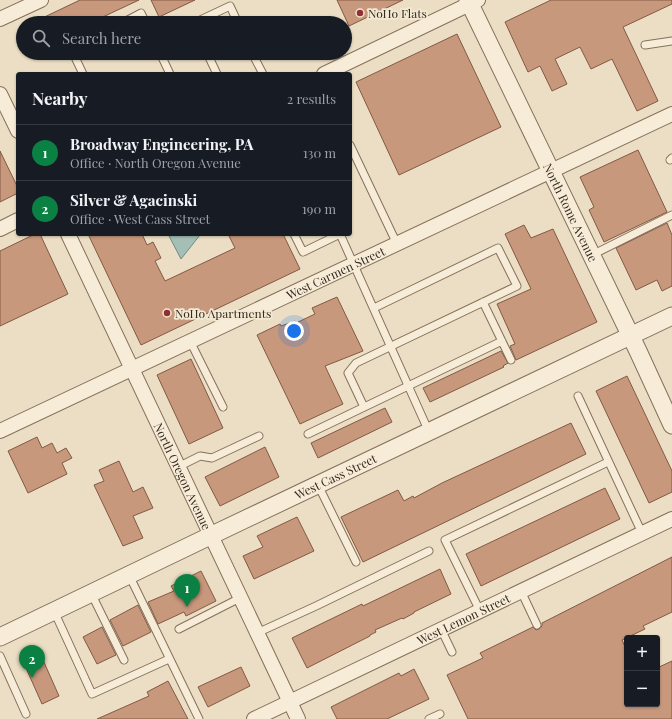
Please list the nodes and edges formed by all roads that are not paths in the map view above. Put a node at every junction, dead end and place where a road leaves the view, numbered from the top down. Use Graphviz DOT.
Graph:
graph roads {
  1 [pos="41,0"];
  2 [pos="472,1"];
  3 [pos="209,16"];
  4 [pos="235,16"];
  5 [pos="0,20"];
  6 [pos="672,42"];
  7 [pos="645,45"];
  8 [pos="76,60"];
  9 [pos="163,60"];
  10 [pos="210,60"];
  11 [pos="256,60"];
  12 [pos="82,72"];
  13 [pos="169,72"];
  14 [pos="216,72"];
  15 [pos="262,72"];
  16 [pos="328,72"];
  17 [pos="0,94"];
  18 [pos="672,114"];
  19 [pos="16,128"];
  20 [pos="352,149"];
  21 [pos="551,172"];
  22 [pos="672,215"];
  23 [pos="16,221"];
  24 [pos="0,229"];
  25 [pos="69,236"];
  26 [pos="295,236"];
  27 [pos="336,236"];
  28 [pos="341,236"];
  29 [pos="397,244"];
  30 [pos="592,255"];
  31 [pos="354,264"];
  32 [pos="484,302"];
  33 [pos="374,308"];
  34 [pos="672,316"];
  35 [pos="631,336"];
  36 [pos="190,341"];
  37 [pos="502,341"];
  38 [pos="391,346"];
  39 [pos="511,360"];
  40 [pos="132,368"];
  41 [pos="409,386"];
  42 [pos="578,396"];
  43 [pos="223,407"];
  44 [pos="364,407"];
  45 [pos="672,423"];
  46 [pos="0,431"];
  47 [pos="429,432"];
  48 [pos="308,434"];
  49 [pos="259,436"];
  50 [pos="608,462"];
  51 [pos="178,466"];
  52 [pos="318,484"];
  53 [pos="672,519"];
  54 [pos="642,533"];
  55 [pos="210,536"];
  56 [pos="429,551"];
  57 [pos="356,562"];
  58 [pos="128,575"];
  59 [pos="521,591"];
  60 [pos="91,593"];
  61 [pos="240,598"];
  62 [pos="54,611"];
  63 [pos="480,611"];
  64 [pos="537,625"];
  65 [pos="179,629"];
  66 [pos="441,629"];
  67 [pos="257,632"];
  68 [pos="0,637"];
  69 [pos="452,652"];
  70 [pos="0,656"];
  71 [pos="169,659"];
  72 [pos="124,660"];
  73 [pos="290,702"];
  74 [pos="26,714"];
  75 [pos="440,714"];
  76 [pos="199,719"];
  77 [pos="254,719"];
  78 [pos="298,719"];
  79 [pos="429,719"];
  1 -- 5 [label="street"];
  2 -- 16 [label="street"];
  2 -- 21 [label="street, North Rome Avenue"];
  3 -- 4 [label="lane"];
  6 -- 7 [label="lane"];
  8 -- 12 [label="lane"];
  9 -- 13 [label="lane"];
  10 -- 14 [label="lane"];
  11 -- 15 [label="lane"];
  17 -- 19 [label="street"];
  18 -- 21 [label="street, West Carmen Street"];
  20 -- 29 [label="lane"];
  21 -- 29 [label="street, West Carmen Street"];
  21 -- 30 [label="street, North Rome Avenue"];
  22 -- 30 [label="lane"];
  23 -- 24 [label="street"];
  25 -- 40 [label="street, North Oregon Avenue"];
  26 -- 27 [label="lane"];
  28 -- 31 [label="lane"];
  29 -- 31 [label="street, West Carmen Street"];
  30 -- 35 [label="street, North Rome Avenue"];
  31 -- 33 [label="lane"];
  31 -- 36 [label="street, West Carmen Street"];
  32 -- 33 [label="lane"];
  32 -- 37 [label="lane"];
  32 -- 38 [label="lane"];
  33 -- 38 [label="lane"];
  34 -- 35 [label="street, West Cass Street"];
  35 -- 45 [label="street, North Rome Avenue"];
  35 -- 47 [label="street, West Cass Street"];
  36 -- 40 [label="street, West Carmen Street"];
  36 -- 43 [label="lane"];
  37 -- 39 [label="lane"];
  37 -- 41 [label="lane"];
  38 -- 41 [label="lane"];
  38 -- 44 [label="lane"];
  40 -- 46 [label="street, West Carmen Street"];
  40 -- 51 [label="street, North Oregon Avenue"];
  41 -- 44 [label="lane"];
  41 -- 47 [label="lane"];
  42 -- 50 [label="lane"];
  44 -- 48 [label="lane"];
  47 -- 52 [label="street, West Cass Street"];
  49 -- 51 [label="lane"];
  50 -- 54 [label="lane"];
  50 -- 63 [label="lane"];
  51 -- 55 [label="street, North Oregon Avenue"];
  52 -- 55 [label="street, West Cass Street"];
  52 -- 57 [label="lane"];
  53 -- 54 [label="street, West Lemon Street"];
  54 -- 59 [label="street, West Lemon Street"];
  55 -- 58 [label="street, West Cass Street"];
  55 -- 61 [label="street, North Oregon Avenue"];
  56 -- 67 [label="lane"];
  58 -- 60 [label="street, West Cass Street"];
  58 -- 71 [label="lane"];
  59 -- 63 [label="street, West Lemon Street"];
  59 -- 64 [label="lane"];
  60 -- 62 [label="street, West Cass Street"];
  60 -- 72 [label="lane"];
  61 -- 65 [label="lane"];
  61 -- 67 [label="street, North Oregon Avenue"];
  62 -- 68 [label="street, West Cass Street"];
  62 -- 71 [label="lane"];
  63 -- 66 [label="street, West Lemon Street"];
  66 -- 69 [label="lane"];
  66 -- 73 [label="street, West Lemon Street"];
  67 -- 73 [label="street, North Oregon Avenue"];
  70 -- 74 [label="lane"];
  71 -- 76 [label="lane"];
  73 -- 77 [label="street, West Lemon Street"];
  73 -- 78 [label="street, North Oregon Avenue"];
  75 -- 79 [label="lane"];
}
